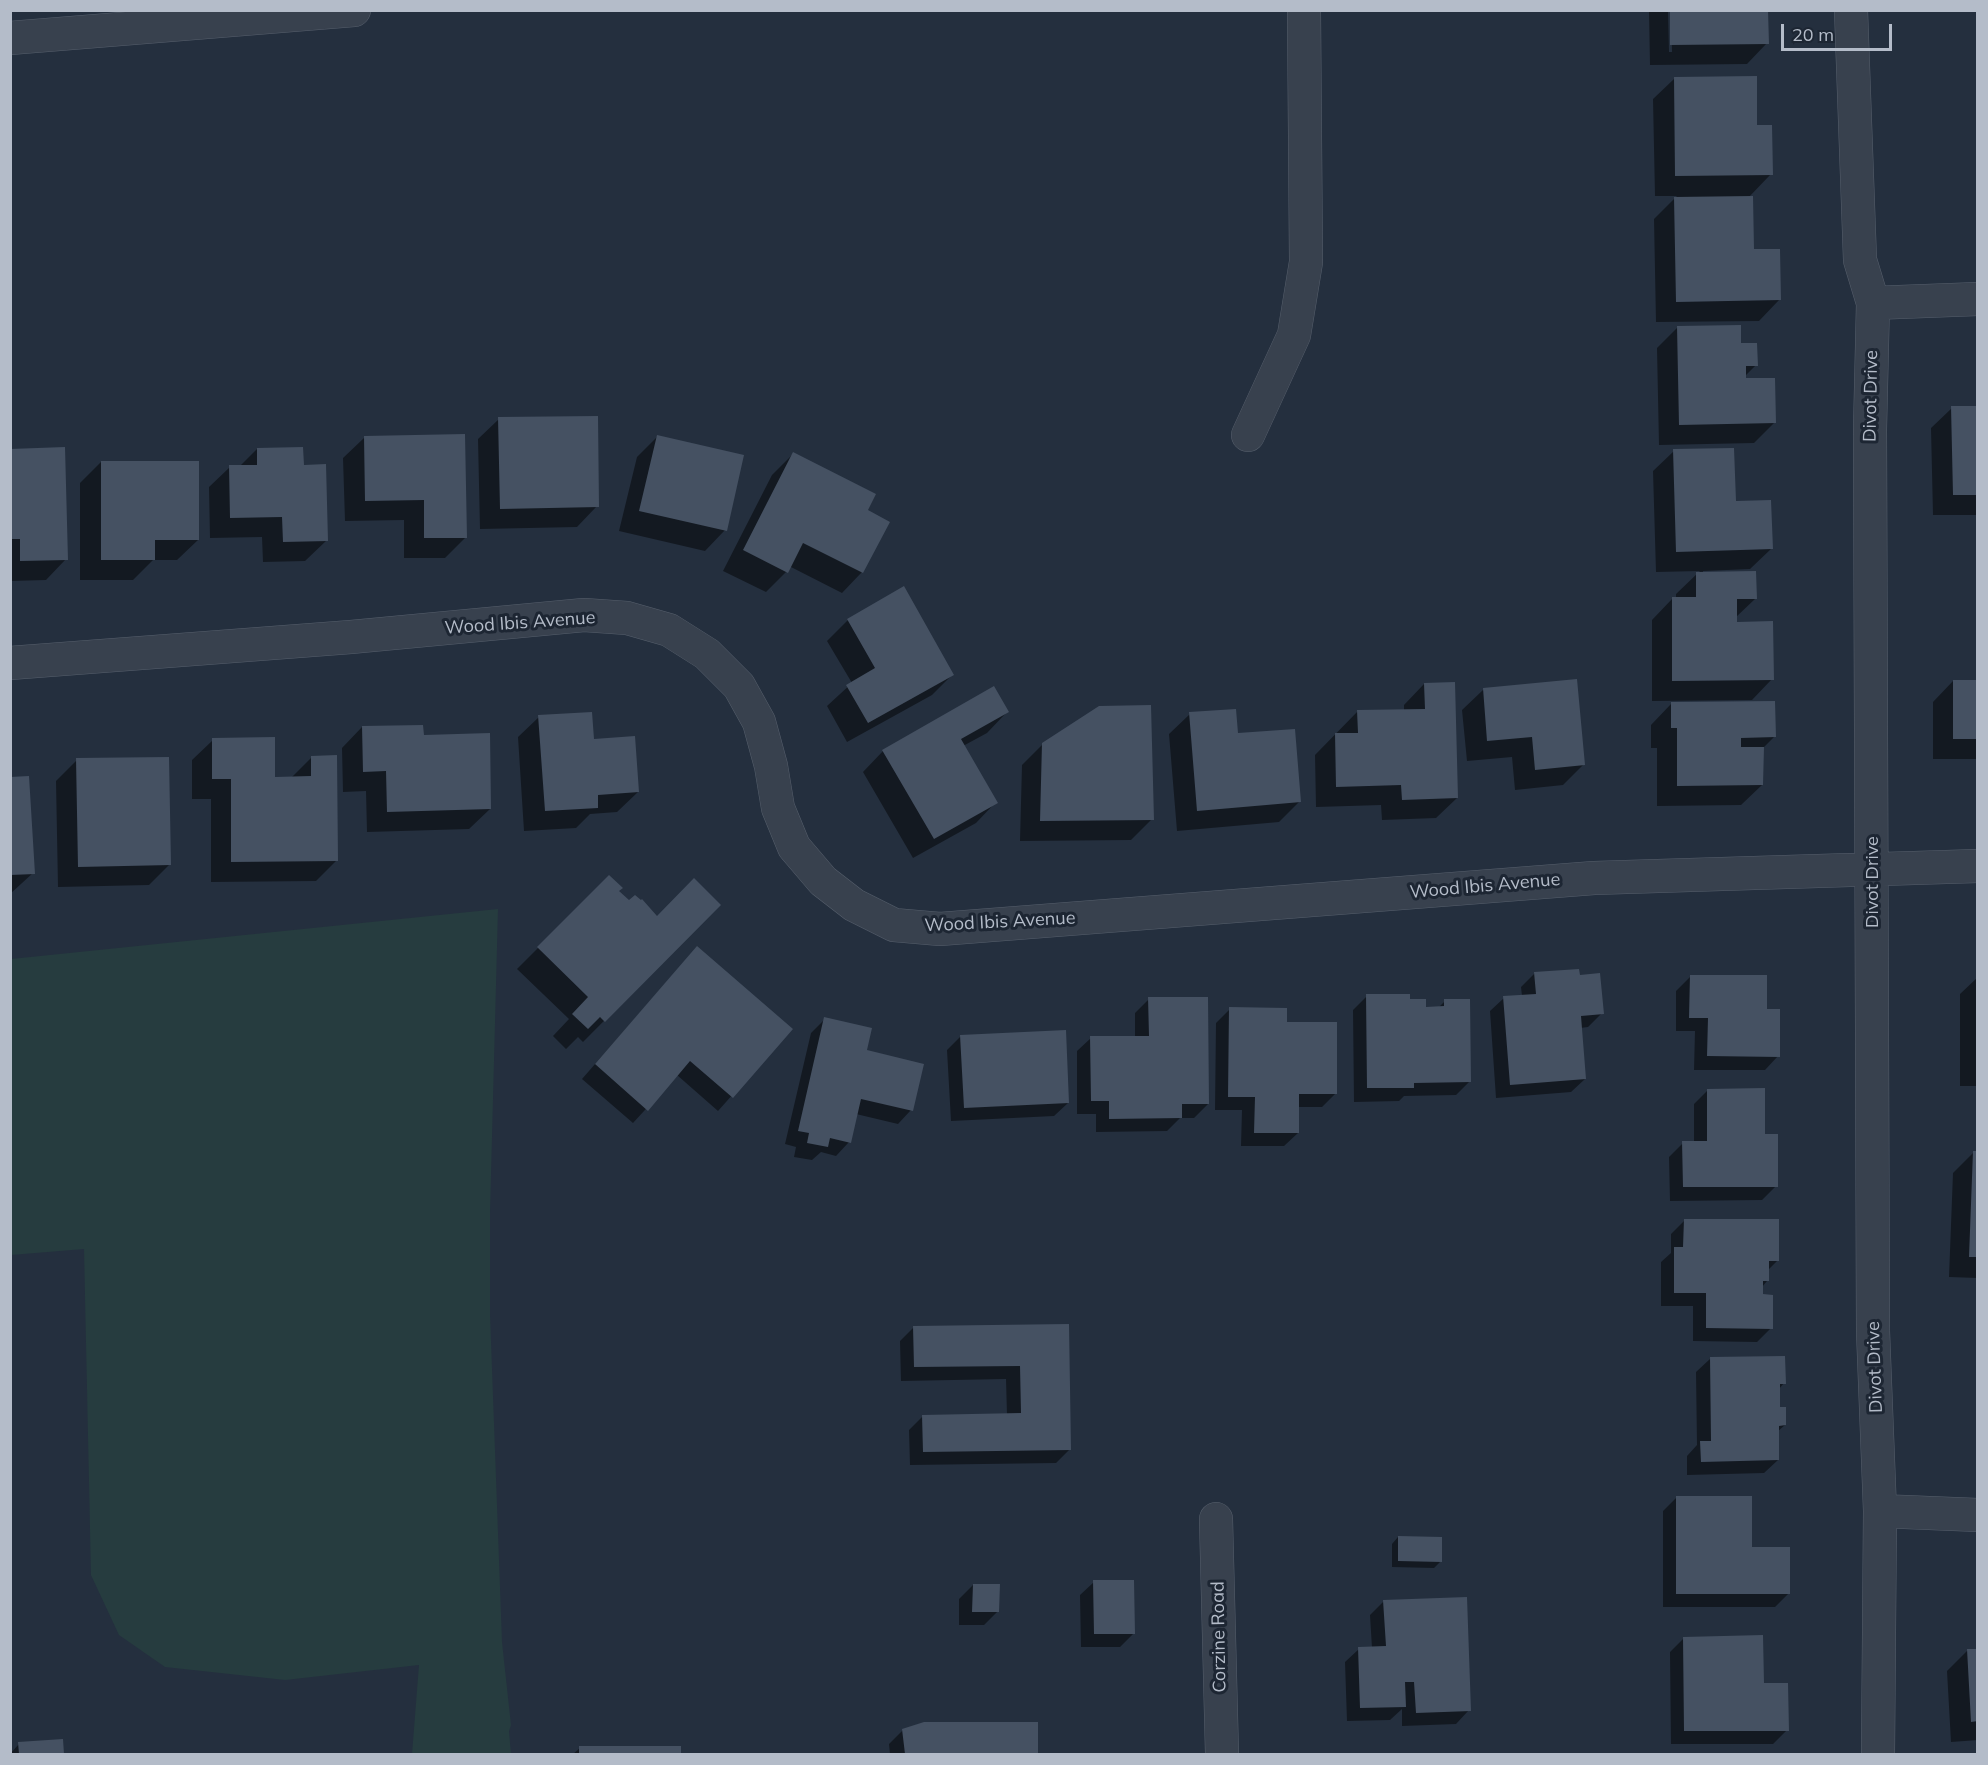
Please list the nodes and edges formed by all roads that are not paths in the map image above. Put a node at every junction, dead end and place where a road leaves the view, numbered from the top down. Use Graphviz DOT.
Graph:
graph roads {
  1 [pos="354,10"];
  2 [pos="1304,10"];
  3 [pos="1851,10"];
  4 [pos="10,38"];
  5 [pos="1977,299"];
  6 [pos="1873,303"];
  7 [pos="1248,435"];
  8 [pos="10,663"];
  9 [pos="1977,866"];
  10 [pos="1873,868"];
  11 [pos="1880,1511"];
  12 [pos="1977,1515"];
  13 [pos="1216,1519"];
  14 [pos="1222,1755"];
  15 [pos="1878,1755"];
  1 -- 4 [label="street"];
  2 -- 7 [label="street"];
  3 -- 6 [label="street, Divot Drive"];
  5 -- 6 [label="street"];
  6 -- 10 [label="street, Divot Drive"];
  8 -- 10 [label="street, Wood Ibis Avenue"];
  9 -- 10 [label="street, Wood Ibis Avenue"];
  10 -- 11 [label="street, Divot Drive"];
  11 -- 12 [label="street"];
  11 -- 15 [label="street, Divot Drive"];
  13 -- 14 [label="street, Corzine Road"];
}
